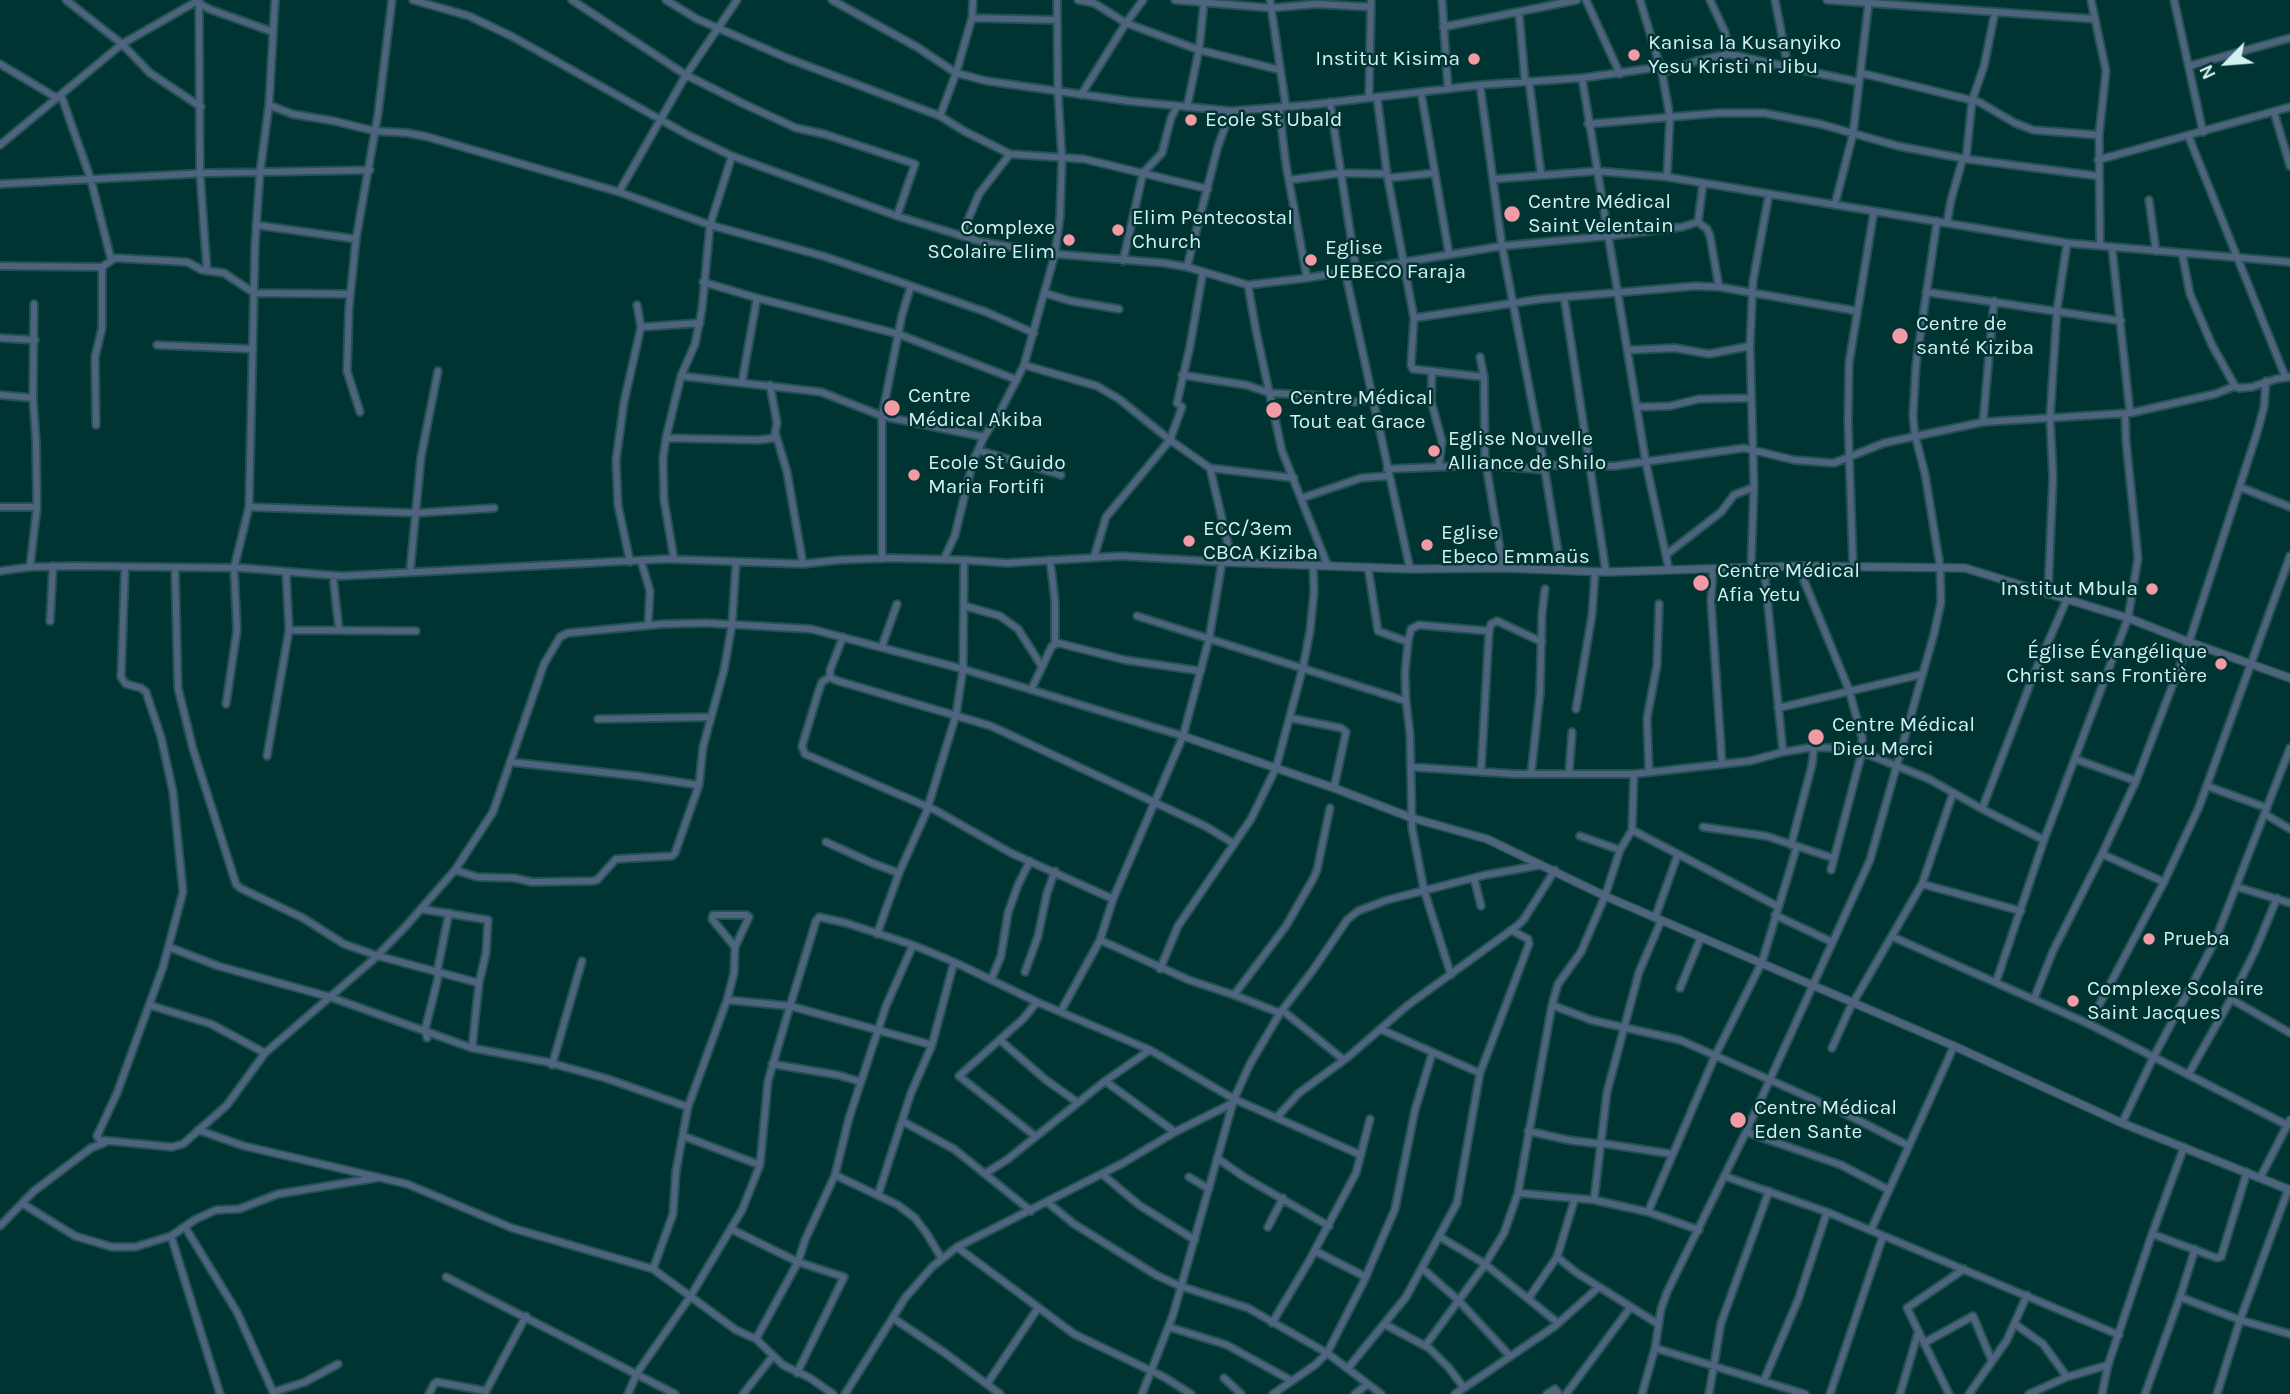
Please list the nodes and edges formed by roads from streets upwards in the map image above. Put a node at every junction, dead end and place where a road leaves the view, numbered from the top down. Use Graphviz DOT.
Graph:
graph roads {
  1 [pos="66,0"];
  2 [pos="275,0"];
  3 [pos="392,0"];
  4 [pos="413,0"];
  5 [pos="572,0"];
  6 [pos="666,0"];
  7 [pos="737,0"];
  8 [pos="832,0"];
  9 [pos="974,0"];
  10 [pos="1057,0"];
  11 [pos="1078,0"];
  12 [pos="1143,0"];
  13 [pos="1175,0"];
  14 [pos="1270,0"];
  15 [pos="1442,0"];
  16 [pos="1577,0"];
  17 [pos="1586,0"];
  18 [pos="1640,0"];
  19 [pos="1710,0"];
  20 [pos="1775,0"];
  21 [pos="1827,0"];
  22 [pos="2091,0"];
  23 [pos="2175,0"];
  24 [pos="197,1"];
  25 [pos="1204,1"];
  26 [pos="1558,2"];
  27 [pos="1868,2"];
  28 [pos="1371,4"];
  29 [pos="1271,8"];
  30 [pos="1995,12"];
  31 [pos="1519,13"];
  32 [pos="972,18"];
  33 [pos="2095,19"];
  34 [pos="1057,20"];
  35 [pos="1126,23"];
  36 [pos="717,27"];
  37 [pos="1443,27"];
  38 [pos="273,32"];
  39 [pos="2290,38"];
  40 [pos="121,44"];
  41 [pos="1199,50"];
  42 [pos="1729,54"];
  43 [pos="0,64"];
  44 [pos="2189,66"];
  45 [pos="1788,67"];
  46 [pos="1280,70"];
  47 [pos="1661,70"];
  48 [pos="956,73"];
  49 [pos="1861,73"];
  50 [pos="1620,74"];
  51 [pos="686,75"];
  52 [pos="1582,78"];
  53 [pos="1527,81"];
  54 [pos="1860,82"];
  55 [pos="1480,85"];
  56 [pos="1448,89"];
  57 [pos="1421,92"];
  58 [pos="1058,93"];
  59 [pos="1082,95"];
  60 [pos="59,96"];
  61 [pos="1373,98"];
  62 [pos="1972,101"];
  63 [pos="1330,102"];
  64 [pos="269,105"];
  65 [pos="1177,106"];
  66 [pos="201,107"];
  67 [pos="1186,107"];
  68 [pos="1283,107"];
  69 [pos="2290,107"];
  70 [pos="1231,111"];
  71 [pos="2274,112"];
  72 [pos="940,116"];
  73 [pos="1670,117"];
  74 [pos="662,120"];
  75 [pos="1588,124"];
  76 [pos="375,131"];
  77 [pos="2203,132"];
  78 [pos="1853,134"];
  79 [pos="2099,135"];
  80 [pos="2188,135"];
  81 [pos="0,145"];
  82 [pos="1010,153"];
  83 [pos="732,156"];
  84 [pos="1062,159"];
  85 [pos="1964,159"];
  86 [pos="2098,160"];
  87 [pos="2290,166"];
  88 [pos="369,170"];
  89 [pos="1597,171"];
  90 [pos="260,172"];
  91 [pos="1143,173"];
  92 [pos="1341,173"];
  93 [pos="1435,173"];
  94 [pos="200,174"];
  95 [pos="1541,174"];
  96 [pos="1387,176"];
  97 [pos="2098,176"];
  98 [pos="1667,177"];
  99 [pos="91,180"];
  100 [pos="1289,180"];
  101 [pos="1495,180"];
  102 [pos="1703,183"];
  103 [pos="0,184"];
  104 [pos="1208,189"];
  105 [pos="619,192"];
  106 [pos="1769,194"];
  107 [pos="2149,200"];
  108 [pos="1835,204"];
  109 [pos="1874,211"];
  110 [pos="897,216"];
  111 [pos="1937,221"];
  112 [pos="1698,222"];
  113 [pos="1947,223"];
  114 [pos="256,225"];
  115 [pos="710,225"];
  116 [pos="961,236"];
  117 [pos="1609,236"];
  118 [pos="356,239"];
  119 [pos="2067,243"];
  120 [pos="1502,246"];
  121 [pos="2100,246"];
  122 [pos="2112,248"];
  123 [pos="2156,251"];
  124 [pos="2182,253"];
  125 [pos="1055,254"];
  126 [pos="1449,254"];
  127 [pos="2237,256"];
  128 [pos="111,259"];
  129 [pos="1123,261"];
  130 [pos="2290,262"];
  131 [pos="1403,263"];
  132 [pos="0,266"];
  133 [pos="102,267"];
  134 [pos="1187,267"];
  135 [pos="1356,270"];
  136 [pos="207,271"];
  137 [pos="1345,271"];
  138 [pos="1203,272"];
  139 [pos="1307,278"];
  140 [pos="704,282"];
  141 [pos="1248,285"];
  142 [pos="911,286"];
  143 [pos="1719,287"];
  144 [pos="1618,291"];
  145 [pos="1926,292"];
  146 [pos="254,293"];
  147 [pos="1044,293"];
  148 [pos="1753,293"];
  149 [pos="350,295"];
  150 [pos="1564,297"];
  151 [pos="757,298"];
  152 [pos="1994,301"];
  153 [pos="1512,302"];
  154 [pos="34,304"];
  155 [pos="636,305"];
  156 [pos="1119,309"];
  157 [pos="2057,310"];
  158 [pos="1857,311"];
  159 [pos="1414,318"];
  160 [pos="2121,321"];
  161 [pos="700,323"];
  162 [pos="641,327"];
  163 [pos="1034,333"];
  164 [pos="898,334"];
  165 [pos="0,338"];
  166 [pos="35,340"];
  167 [pos="157,345"];
  168 [pos="1750,346"];
  169 [pos="252,349"];
  170 [pos="1628,350"];
  171 [pos="1480,357"];
  172 [pos="1024,365"];
  173 [pos="438,371"];
  174 [pos="1433,371"];
  175 [pos="681,376"];
  176 [pos="1182,376"];
  177 [pos="1484,377"];
  178 [pos="2288,377"];
  179 [pos="1017,380"];
  180 [pos="2266,381"];
  181 [pos="742,382"];
  182 [pos="770,385"];
  183 [pos="2235,386"];
  184 [pos="1270,393"];
  185 [pos="0,395"];
  186 [pos="33,398"];
  187 [pos="1751,398"];
  188 [pos="1373,399"];
  189 [pos="1637,407"];
  190 [pos="360,412"];
  191 [pos="2128,413"];
  192 [pos="882,416"];
  193 [pos="2050,418"];
  194 [pos="1983,422"];
  195 [pos="96,425"];
  196 [pos="776,435"];
  197 [pos="1914,435"];
  198 [pos="984,437"];
  199 [pos="666,438"];
  200 [pos="1170,440"];
  201 [pos="1752,448"];
  202 [pos="978,450"];
  203 [pos="1849,457"];
  204 [pos="1646,463"];
  205 [pos="1487,465"];
  206 [pos="1590,465"];
  207 [pos="1439,466"];
  208 [pos="1545,467"];
  209 [pos="1210,468"];
  210 [pos="1387,472"];
  211 [pos="1061,475"];
  212 [pos="1294,478"];
  213 [pos="1754,487"];
  214 [pos="2240,487"];
  215 [pos="1302,498"];
  216 [pos="0,507"];
  217 [pos="37,507"];
  218 [pos="249,507"];
  219 [pos="494,508"];
  220 [pos="2290,508"];
  221 [pos="416,513"];
  222 [pos="1667,554"];
  223 [pos="2290,556"];
  224 [pos="1094,557"];
  225 [pos="674,559"];
  226 [pos="882,559"];
  227 [pos="944,559"];
  228 [pos="964,560"];
  229 [pos="1050,560"];
  230 [pos="641,561"];
  231 [pos="630,562"];
  232 [pos="1222,562"];
  233 [pos="1232,562"];
  234 [pos="736,563"];
  235 [pos="803,564"];
  236 [pos="1313,564"];
  237 [pos="1327,564"];
  238 [pos="1853,565"];
  239 [pos="53,566"];
  240 [pos="1798,566"];
  241 [pos="1940,566"];
  242 [pos="30,567"];
  243 [pos="1368,567"];
  244 [pos="1764,567"];
  245 [pos="125,568"];
  246 [pos="234,568"];
  247 [pos="1503,568"];
  248 [pos="1751,568"];
  249 [pos="176,569"];
  250 [pos="1410,569"];
  251 [pos="1713,569"];
  252 [pos="1561,570"];
  253 [pos="1669,570"];
  254 [pos="0,571"];
  255 [pos="286,572"];
  256 [pos="410,572"];
  257 [pos="1595,572"];
  258 [pos="1606,572"];
  259 [pos="333,576"];
  260 [pos="1545,589"];
  261 [pos="2048,594"];
  262 [pos="2067,599"];
  263 [pos="897,604"];
  264 [pos="1659,604"];
  265 [pos="965,606"];
  266 [pos="1137,616"];
  267 [pos="2127,618"];
  268 [pos="50,621"];
  269 [pos="648,625"];
  270 [pos="732,625"];
  271 [pos="289,630"];
  272 [pos="339,630"];
  273 [pos="416,631"];
  274 [pos="1489,631"];
  275 [pos="843,637"];
  276 [pos="1209,639"];
  277 [pos="1409,642"];
  278 [pos="1542,642"];
  279 [pos="2189,642"];
  280 [pos="1055,643"];
  281 [pos="881,646"];
  282 [pos="2252,665"];
  283 [pos="1041,666"];
  284 [pos="1304,667"];
  285 [pos="963,669"];
  286 [pos="1200,671"];
  287 [pos="1923,674"];
  288 [pos="830,677"];
  289 [pos="2290,678"];
  290 [pos="1031,690"];
  291 [pos="1849,690"];
  292 [pos="1406,701"];
  293 [pos="226,704"];
  294 [pos="1778,708"];
  295 [pos="1576,709"];
  296 [pos="956,715"];
  297 [pos="711,717"];
  298 [pos="1290,718"];
  299 [pos="598,719"];
  300 [pos="1572,733"];
  301 [pos="1183,736"];
  302 [pos="1814,747"];
  303 [pos="1783,752"];
  304 [pos="1862,752"];
  305 [pos="2289,753"];
  306 [pos="267,756"];
  307 [pos="2075,759"];
  308 [pos="510,762"];
  309 [pos="1722,764"];
  310 [pos="1896,765"];
  311 [pos="1411,767"];
  312 [pos="1276,768"];
  313 [pos="1481,772"];
  314 [pos="1649,772"];
  315 [pos="1531,774"];
  316 [pos="1634,774"];
  317 [pos="1569,775"];
  318 [pos="2136,781"];
  319 [pos="699,785"];
  320 [pos="2207,786"];
  321 [pos="1334,788"];
  322 [pos="1953,793"];
  323 [pos="1153,803"];
  324 [pos="928,807"];
  325 [pos="1330,808"];
  326 [pos="1982,809"];
  327 [pos="2266,811"];
  328 [pos="1412,818"];
  329 [pos="1703,827"];
  330 [pos="2290,829"];
  331 [pos="1632,830"];
  332 [pos="1580,835"];
  333 [pos="2044,840"];
  334 [pos="825,842"];
  335 [pos="1233,843"];
  336 [pos="1794,846"];
  337 [pos="1620,850"];
  338 [pos="1678,854"];
  339 [pos="2102,854"];
  340 [pos="1833,858"];
  341 [pos="1030,861"];
  342 [pos="1543,864"];
  343 [pos="455,870"];
  344 [pos="1555,870"];
  345 [pos="1831,870"];
  346 [pos="1055,871"];
  347 [pos="900,873"];
  348 [pos="1474,878"];
  349 [pos="2164,882"];
  350 [pos="1922,884"];
  351 [pos="2237,887"];
  352 [pos="1424,890"];
  353 [pos="1605,896"];
  354 [pos="2277,898"];
  355 [pos="1113,899"];
  356 [pos="2290,903"];
  357 [pos="1481,906"];
  358 [pos="1777,906"];
  359 [pos="421,909"];
  360 [pos="2021,911"];
  361 [pos="449,913"];
  362 [pos="1775,915"];
  363 [pos="1658,919"];
  364 [pos="1511,930"];
  365 [pos="877,934"];
  366 [pos="1701,937"];
  367 [pos="1893,937"];
  368 [pos="1100,940"];
  369 [pos="1832,942"];
  370 [pos="913,945"];
  371 [pos="169,947"];
  372 [pos="735,947"];
  373 [pos="378,956"];
  374 [pos="582,961"];
  375 [pos="954,962"];
  376 [pos="1762,962"];
  377 [pos="1160,969"];
  378 [pos="437,972"];
  379 [pos="1025,972"];
  380 [pos="1451,975"];
  381 [pos="990,980"];
  382 [pos="1996,982"];
  383 [pos="479,983"];
  384 [pos="1812,985"];
  385 [pos="1680,988"];
  386 [pos="1234,995"];
  387 [pos="330,997"];
  388 [pos="2034,999"];
  389 [pos="2231,999"];
  390 [pos="727,1000"];
  391 [pos="1037,1002"];
  392 [pos="1854,1002"];
  393 [pos="1552,1005"];
  394 [pos="149,1006"];
  395 [pos="790,1006"];
  396 [pos="1060,1012"];
  397 [pos="1281,1012"];
  398 [pos="2089,1024"];
  399 [pos="1624,1028"];
  400 [pos="1380,1029"];
  401 [pos="878,1032"];
  402 [pos="2290,1033"];
  403 [pos="426,1034"];
  404 [pos="1000,1040"];
  405 [pos="932,1045"];
  406 [pos="1954,1046"];
  407 [pos="472,1048"];
  408 [pos="1832,1048"];
  409 [pos="1150,1050"];
  410 [pos="265,1053"];
  411 [pos="1432,1054"];
  412 [pos="1715,1056"];
  413 [pos="2153,1058"];
  414 [pos="1343,1060"];
  415 [pos="772,1064"];
  416 [pos="552,1065"];
  417 [pos="1480,1073"];
  418 [pos="2188,1075"];
  419 [pos="1105,1080"];
  420 [pos="1770,1080"];
  421 [pos="861,1082"];
  422 [pos="1233,1101"];
  423 [pos="1077,1102"];
  424 [pos="688,1107"];
  425 [pos="1277,1117"];
  426 [pos="1370,1119"];
  427 [pos="902,1121"];
  428 [pos="2289,1122"];
  429 [pos="2122,1123"];
  430 [pos="198,1130"];
  431 [pos="1528,1131"];
  432 [pos="1175,1132"];
  433 [pos="1746,1132"];
  434 [pos="682,1136"];
  435 [pos="1035,1136"];
  436 [pos="108,1141"];
  437 [pos="1600,1143"];
  438 [pos="1909,1146"];
  439 [pos="2184,1147"];
  440 [pos="1672,1154"];
  441 [pos="1361,1155"];
  442 [pos="1217,1158"];
  443 [pos="760,1165"];
  444 [pos="2247,1172"];
  445 [pos="986,1173"];
  446 [pos="1102,1174"];
  447 [pos="835,1175"];
  448 [pos="1724,1176"];
  449 [pos="1189,1177"];
  450 [pos="378,1178"];
  451 [pos="2260,1178"];
  452 [pos="1209,1189"];
  453 [pos="1889,1190"];
  454 [pos="2289,1190"];
  455 [pos="1769,1191"];
  456 [pos="1518,1193"];
  457 [pos="878,1195"];
  458 [pos="1283,1198"];
  459 [pos="1575,1198"];
  460 [pos="1594,1200"];
  461 [pos="1047,1202"];
  462 [pos="23,1204"];
  463 [pos="1031,1211"];
  464 [pos="1648,1212"];
  465 [pos="1827,1212"];
  466 [pos="0,1226"];
  467 [pos="1329,1226"];
  468 [pos="185,1227"];
  469 [pos="1268,1227"];
  470 [pos="731,1229"];
  471 [pos="1699,1230"];
  472 [pos="1871,1230"];
  473 [pos="2152,1234"];
  474 [pos="171,1236"];
  475 [pos="1883,1236"];
  476 [pos="1440,1237"];
  477 [pos="1195,1240"];
  478 [pos="957,1247"];
  479 [pos="2195,1249"];
  480 [pos="1315,1251"];
  481 [pos="1557,1257"];
  482 [pos="942,1259"];
  483 [pos="798,1262"];
  484 [pos="1485,1264"];
  485 [pos="1422,1268"];
  486 [pos="653,1269"];
  487 [pos="1964,1269"];
  488 [pos="446,1277"];
  489 [pos="1366,1277"];
  490 [pos="1180,1286"];
  491 [pos="1599,1287"];
  492 [pos="2027,1296"];
  493 [pos="690,1297"];
  494 [pos="2180,1297"];
  495 [pos="1528,1298"];
  496 [pos="1459,1301"];
  497 [pos="1038,1308"];
  498 [pos="1630,1308"];
  499 [pos="526,1316"];
  500 [pos="893,1318"];
  501 [pos="2240,1320"];
  502 [pos="1272,1323"];
  503 [pos="1558,1323"];
  504 [pos="1658,1324"];
  505 [pos="2015,1324"];
  506 [pos="1385,1325"];
  507 [pos="1168,1327"];
  508 [pos="1918,1333"];
  509 [pos="2290,1334"];
  510 [pos="2119,1335"];
  511 [pos="756,1339"];
  512 [pos="1924,1343"];
  513 [pos="1425,1346"];
  514 [pos="1655,1348"];
  515 [pos="1327,1353"];
  516 [pos="773,1356"];
  517 [pos="1510,1356"];
  518 [pos="1992,1361"];
  519 [pos="338,1364"];
  520 [pos="1715,1365"];
  521 [pos="2108,1365"];
  522 [pos="1348,1368"];
  523 [pos="1152,1372"];
  524 [pos="637,1373"];
  525 [pos="797,1373"];
  526 [pos="2067,1377"];
  527 [pos="1224,1378"];
  528 [pos="1764,1380"];
  529 [pos="1292,1381"];
  530 [pos="986,1384"];
  531 [pos="1368,1384"];
  532 [pos="1464,1388"];
  533 [pos="1786,1391"];
  534 [pos="274,1393"];
  535 [pos="220,1394"];
  536 [pos="429,1394"];
  537 [pos="628,1394"];
  538 [pos="675,1394"];
  539 [pos="743,1394"];
  540 [pos="833,1394"];
  541 [pos="845,1394"];
  542 [pos="1000,1394"];
  543 [pos="1142,1394"];
  544 [pos="1191,1394"];
  545 [pos="1241,1394"];
  546 [pos="1273,1394"];
  547 [pos="1355,1394"];
  548 [pos="1381,1394"];
  549 [pos="1455,1394"];
  550 [pos="1547,1394"];
  551 [pos="1559,1394"];
  552 [pos="1566,1394"];
  553 [pos="1642,1394"];
  554 [pos="1709,1394"];
  555 [pos="1805,1394"];
  556 [pos="1830,1394"];
  557 [pos="1900,1394"];
  558 [pos="1950,1394"];
  559 [pos="1969,1394"];
  560 [pos="2029,1394"];
  561 [pos="2102,1394"];
  562 [pos="2145,1394"];
  563 [pos="2217,1394"];
  1 -- 40 [label="street"];
  2 -- 38 [label="street"];
  3 -- 76 [label="street"];
  4 -- 74 [label="street"];
  5 -- 51 [label="street"];
  6 -- 36 [label="street"];
  7 -- 36 [label="street"];
  8 -- 48 [label="street"];
  9 -- 32 [label="street"];
  10 -- 34 [label="street"];
  11 -- 35 [label="street"];
  12 -- 35 [label="street"];
  13 -- 25 [label="street"];
  14 -- 29 [label="street"];
  15 -- 37 [label="street"];
  16 -- 26 [label="street"];
  17 -- 50 [label="street"];
  18 -- 47 [label="street"];
  19 -- 42 [label="street"];
  20 -- 45 [label="street"];
  21 -- 27 [label="street"];
  22 -- 33 [label="street"];
  23 -- 44 [label="street"];
  24 -- 38 [label="street"];
  24 -- 40 [label="street"];
  24 -- 66 [label="street"];
  25 -- 29 [label="street"];
  25 -- 41 [label="street"];
  26 -- 31 [label="street"];
  27 -- 30 [label="street"];
  27 -- 49 [label="street"];
  28 -- 29 [label="street"];
  28 -- 61 [label="street"];
  29 -- 46 [label="street"];
  30 -- 33 [label="street"];
  30 -- 62 [label="street"];
  31 -- 37 [label="street"];
  31 -- 53 [label="street"];
  32 -- 34 [label="street"];
  32 -- 48 [label="street"];
  33 -- 79 [label="street"];
  34 -- 58 [label="street"];
  35 -- 41 [label="street"];
  35 -- 59 [label="street"];
  36 -- 51 [label="street"];
  36 -- 72 [label="street"];
  37 -- 56 [label="street"];
  38 -- 64 [label="street"];
  39 -- 44 [label="street"];
  40 -- 60 [label="street"];
  40 -- 66 [label="street"];
  41 -- 46 [label="street"];
  41 -- 67 [label="street"];
  42 -- 45 [label="street"];
  42 -- 47 [label="street"];
  43 -- 60 [label="street"];
  44 -- 77 [label="street"];
  45 -- 54 [label="street"];
  46 -- 68 [label="street"];
  47 -- 50 [label="street"];
  47 -- 73 [label="street"];
  48 -- 58 [label="street"];
  48 -- 72 [label="street"];
  49 -- 54 [label="street"];
  49 -- 62 [label="street"];
  50 -- 52 [label="street"];
  51 -- 74 [label="street"];
  51 -- 110 [label="street"];
  52 -- 53 [label="street"];
  52 -- 75 [label="street"];
  53 -- 55 [label="street"];
  53 -- 95 [label="street"];
  54 -- 78 [label="street"];
  55 -- 56 [label="street"];
  55 -- 101 [label="street"];
  56 -- 57 [label="street"];
  57 -- 61 [label="street"];
  57 -- 93 [label="street"];
  58 -- 59 [label="street"];
  58 -- 84 [label="street"];
  59 -- 65 [label="street"];
  60 -- 81 [label="street"];
  60 -- 99 [label="street"];
  61 -- 63 [label="street"];
  61 -- 96 [label="street"];
  62 -- 79 [label="street"];
  62 -- 85 [label="street"];
  63 -- 68 [label="street"];
  63 -- 92 [label="street"];
  64 -- 76 [label="street"];
  64 -- 90 [label="street"];
  65 -- 67 [label="street"];
  65 -- 91 [label="street"];
  66 -- 94 [label="street"];
  67 -- 70 [label="street"];
  68 -- 70 [label="street"];
  68 -- 100 [label="street"];
  69 -- 71 [label="street"];
  70 -- 104 [label="street"];
  71 -- 77 [label="street"];
  71 -- 87 [label="street"];
  72 -- 82 [label="street"];
  73 -- 75 [label="street"];
  73 -- 78 [label="street"];
  73 -- 98 [label="street"];
  74 -- 83 [label="street"];
  74 -- 105 [label="street"];
  75 -- 89 [label="street"];
  76 -- 88 [label="street"];
  76 -- 105 [label="street"];
  77 -- 80 [label="street"];
  78 -- 85 [label="street"];
  78 -- 108 [label="street"];
  79 -- 86 [label="street"];
  80 -- 86 [label="street"];
  80 -- 127 [label="street"];
  82 -- 84 [label="street"];
  82 -- 116 [label="street"];
  83 -- 110 [label="street"];
  83 -- 115 [label="street"];
  84 -- 91 [label="street"];
  84 -- 125 [label="street"];
  85 -- 97 [label="street"];
  85 -- 113 [label="street"];
  86 -- 97 [label="street"];
  88 -- 90 [label="street"];
  88 -- 118 [label="street"];
  89 -- 95 [label="street"];
  89 -- 98 [label="street"];
  89 -- 117 [label="street"];
  90 -- 94 [label="street"];
  90 -- 114 [label="street"];
  91 -- 104 [label="street"];
  91 -- 129 [label="street"];
  92 -- 96 [label="street"];
  92 -- 100 [label="street"];
  92 -- 135 [label="street"];
  93 -- 96 [label="street"];
  93 -- 126 [label="street"];
  94 -- 99 [label="street"];
  94 -- 136 [label="street"];
  95 -- 101 [label="street"];
  96 -- 131 [label="street"];
  97 -- 121 [label="street"];
  98 -- 102 [label="street"];
  99 -- 103 [label="street"];
  99 -- 128 [label="street"];
  100 -- 139 [label="street"];
  101 -- 120 [label="street"];
  102 -- 106 [label="street"];
  102 -- 112 [label="street"];
  104 -- 134 [label="street"];
  105 -- 115 [label="street"];
  106 -- 108 [label="street"];
  106 -- 148 [label="street"];
  107 -- 123 [label="street"];
  108 -- 109 [label="street"];
  109 -- 111 [label="street"];
  109 -- 158 [label="street"];
  110 -- 116 [label="street"];
  111 -- 113 [label="street"];
  111 -- 145 [label="street"];
  112 -- 117 [label="street"];
  112 -- 143 [label="street"];
  113 -- 119 [label="street"];
  114 -- 118 [label="street"];
  114 -- 146 [label="street"];
  115 -- 140 [label="street"];
  115 -- 142 [label="street"];
  116 -- 125 [label="street"];
  117 -- 120 [label="street"];
  117 -- 144 [label="street"];
  118 -- 149 [label="street"];
  119 -- 121 [label="street"];
  119 -- 157 [label="street"];
  120 -- 126 [label="street"];
  120 -- 153 [label="street"];
  121 -- 122 [label="street"];
  122 -- 123 [label="street"];
  122 -- 160 [label="street"];
  123 -- 124 [label="street"];
  124 -- 127 [label="street"];
  124 -- 183 [label="street"];
  125 -- 129 [label="street"];
  125 -- 147 [label="street"];
  126 -- 131 [label="street"];
  127 -- 130 [label="street"];
  127 -- 178 [label="street"];
  128 -- 133 [label="street"];
  128 -- 136 [label="street"];
  129 -- 134 [label="street"];
  131 -- 135 [label="street"];
  131 -- 159 [label="street"];
  132 -- 133 [label="street"];
  133 -- 195 [label="street"];
  134 -- 138 [label="street"];
  135 -- 137 [label="street"];
  136 -- 146 [label="street"];
  137 -- 139 [label="street"];
  137 -- 188 [label="street"];
  138 -- 141 [label="street"];
  138 -- 176 [label="street"];
  139 -- 141 [label="street"];
  140 -- 151 [label="street"];
  140 -- 161 [label="street"];
  141 -- 184 [label="street"];
  142 -- 163 [label="street"];
  142 -- 164 [label="street"];
  143 -- 144 [label="street"];
  143 -- 148 [label="street"];
  144 -- 150 [label="street"];
  144 -- 170 [label="street"];
  145 -- 152 [label="street"];
  145 -- 197 [label="street"];
  146 -- 149 [label="street"];
  146 -- 169 [label="street"];
  147 -- 156 [label="street"];
  147 -- 163 [label="street"];
  148 -- 158 [label="street"];
  148 -- 168 [label="street"];
  149 -- 190 [label="street"];
  150 -- 153 [label="street"];
  150 -- 206 [label="street"];
  151 -- 164 [label="street"];
  151 -- 181 [label="street"];
  152 -- 157 [label="street"];
  152 -- 194 [label="street"];
  153 -- 159 [label="street"];
  153 -- 208 [label="street"];
  154 -- 166 [label="street"];
  155 -- 162 [label="street"];
  157 -- 160 [label="street"];
  157 -- 193 [label="street"];
  158 -- 203 [label="street"];
  159 -- 174 [label="street"];
  160 -- 191 [label="street"];
  161 -- 162 [label="street"];
  161 -- 175 [label="street"];
  162 -- 231 [label="street"];
  163 -- 172 [label="street"];
  164 -- 179 [label="street"];
  164 -- 192 [label="street"];
  165 -- 166 [label="street"];
  166 -- 186 [label="street"];
  167 -- 169 [label="street"];
  168 -- 170 [label="street"];
  168 -- 187 [label="street"];
  169 -- 218 [label="street"];
  170 -- 189 [label="street"];
  171 -- 177 [label="street"];
  172 -- 179 [label="street"];
  172 -- 200 [label="street"];
  173 -- 221 [label="street"];
  174 -- 177 [label="street"];
  174 -- 207 [label="street"];
  175 -- 181 [label="street"];
  175 -- 199 [label="street"];
  176 -- 184 [label="street"];
  176 -- 200 [label="street"];
  177 -- 205 [label="street"];
  178 -- 180 [label="street"];
  179 -- 198 [label="street"];
  180 -- 183 [label="street"];
  180 -- 214 [label="street"];
  181 -- 182 [label="street"];
  182 -- 192 [label="street"];
  182 -- 196 [label="street"];
  183 -- 191 [label="street"];
  184 -- 188 [label="street"];
  184 -- 212 [label="street"];
  185 -- 186 [label="street"];
  186 -- 217 [label="street"];
  187 -- 189 [label="street"];
  187 -- 201 [label="street"];
  188 -- 210 [label="street"];
  189 -- 204 [label="street"];
  191 -- 193 [label="street"];
  191 -- 267 [label="street"];
  192 -- 198 [label="street"];
  192 -- 226 [label="street"];
  193 -- 194 [label="street"];
  193 -- 261 [label="street"];
  194 -- 197 [label="street"];
  196 -- 199 [label="street"];
  196 -- 235 [label="street"];
  197 -- 203 [label="street"];
  197 -- 241 [label="street"];
  198 -- 202 [label="street"];
  199 -- 225 [label="street"];
  200 -- 209 [label="street"];
  200 -- 224 [label="street"];
  201 -- 203 [label="street"];
  201 -- 204 [label="street"];
  201 -- 213 [label="street"];
  202 -- 211 [label="street"];
  202 -- 227 [label="street"];
  203 -- 238 [label="street"];
  204 -- 206 [label="street"];
  204 -- 222 [label="street"];
  205 -- 207 [label="street"];
  205 -- 208 [label="street"];
  205 -- 247 [label="street"];
  206 -- 208 [label="street"];
  206 -- 258 [label="street"];
  207 -- 210 [label="street"];
  208 -- 252 [label="street"];
  209 -- 212 [label="street"];
  209 -- 233 [label="street"];
  210 -- 215 [label="street"];
  210 -- 250 [label="street"];
  212 -- 215 [label="street"];
  213 -- 222 [label="street"];
  213 -- 248 [label="street"];
  214 -- 220 [label="street"];
  214 -- 279 [label="street"];
  215 -- 237 [label="street"];
  216 -- 217 [label="street"];
  217 -- 242 [label="street"];
  218 -- 221 [label="street"];
  218 -- 246 [label="street"];
  219 -- 221 [label="street"];
  221 -- 256 [label="street"];
  222 -- 253 [label="street"];
  223 -- 282 [label="street"];
  224 -- 229 [label="street"];
  224 -- 232 [label="street"];
  225 -- 230 [label="street"];
  225 -- 234 [label="street"];
  226 -- 227 [label="street"];
  226 -- 235 [label="street"];
  227 -- 228 [label="street"];
  228 -- 229 [label="street"];
  228 -- 265 [label="street"];
  229 -- 280 [label="street"];
  230 -- 231 [label="street"];
  230 -- 269 [label="street"];
  231 -- 256 [label="street"];
  232 -- 233 [label="street"];
  232 -- 276 [label="street"];
  233 -- 236 [label="street"];
  234 -- 235 [label="street"];
  234 -- 270 [label="street"];
  236 -- 237 [label="street"];
  236 -- 284 [label="street"];
  237 -- 243 [label="street"];
  238 -- 240 [label="street"];
  238 -- 241 [label="street"];
  239 -- 242 [label="street"];
  239 -- 245 [label="street"];
  239 -- 268 [label="street"];
  240 -- 244 [label="street"];
  240 -- 291 [label="street"];
  241 -- 261 [label="street"];
  241 -- 287 [label="street"];
  242 -- 254 [label="street"];
  243 -- 250 [label="street"];
  243 -- 277 [label="street"];
  244 -- 248 [label="street"];
  244 -- 294 [label="street"];
  245 -- 249 [label="street"];
  245 -- 371 [label="street"];
  246 -- 249 [label="street"];
  246 -- 255 [label="street"];
  246 -- 293 [label="street"];
  247 -- 250 [label="street"];
  247 -- 252 [label="street"];
  248 -- 251 [label="street"];
  249 -- 373 [label="street"];
  251 -- 253 [label="street"];
  251 -- 309 [label="street"];
  252 -- 257 [label="street"];
  253 -- 258 [label="street"];
  255 -- 259 [label="street"];
  255 -- 271 [label="street"];
  256 -- 259 [label="street"];
  257 -- 258 [label="street"];
  257 -- 295 [label="street"];
  259 -- 272 [label="street"];
  260 -- 278 [label="street"];
  261 -- 262 [label="street"];
  262 -- 267 [label="street"];
  262 -- 326 [label="street"];
  263 -- 281 [label="street"];
  264 -- 314 [label="street"];
  265 -- 283 [label="street"];
  265 -- 285 [label="street"];
  266 -- 276 [label="street"];
  267 -- 279 [label="street"];
  267 -- 307 [label="street"];
  269 -- 270 [label="street"];
  269 -- 308 [label="street"];
  270 -- 275 [label="street"];
  270 -- 297 [label="street"];
  271 -- 272 [label="street"];
  271 -- 306 [label="street"];
  272 -- 273 [label="street"];
  274 -- 277 [label="street"];
  274 -- 278 [label="street"];
  274 -- 313 [label="street"];
  275 -- 281 [label="street"];
  275 -- 288 [label="street"];
  276 -- 284 [label="street"];
  276 -- 286 [label="street"];
  277 -- 292 [label="street"];
  278 -- 315 [label="street"];
  279 -- 282 [label="street"];
  279 -- 318 [label="street"];
  280 -- 283 [label="street"];
  280 -- 286 [label="street"];
  281 -- 285 [label="street"];
  282 -- 289 [label="street"];
  282 -- 320 [label="street"];
  283 -- 290 [label="street"];
  284 -- 292 [label="street"];
  284 -- 298 [label="street"];
  285 -- 290 [label="street"];
  285 -- 296 [label="street"];
  286 -- 301 [label="street"];
  287 -- 291 [label="street"];
  287 -- 310 [label="street"];
  288 -- 296 [label="street"];
  288 -- 324 [label="street"];
  290 -- 301 [label="street"];
  291 -- 294 [label="street"];
  291 -- 304 [label="street"];
  292 -- 311 [label="street"];
  294 -- 303 [label="street"];
  296 -- 323 [label="street"];
  296 -- 324 [label="street"];
  297 -- 299 [label="street"];
  297 -- 319 [label="street"];
  298 -- 312 [label="street"];
  298 -- 321 [label="street"];
  300 -- 317 [label="street"];
  301 -- 312 [label="street"];
  301 -- 323 [label="street"];
  302 -- 303 [label="street"];
  302 -- 304 [label="street"];
  302 -- 336 [label="street"];
  303 -- 309 [label="street"];
  304 -- 310 [label="street"];
  304 -- 340 [label="street"];
  305 -- 327 [label="street"];
  307 -- 318 [label="street"];
  307 -- 333 [label="street"];
  308 -- 319 [label="street"];
  308 -- 343 [label="street"];
  309 -- 314 [label="street"];
  310 -- 322 [label="street"];
  310 -- 369 [label="street"];
  311 -- 313 [label="street"];
  311 -- 328 [label="street"];
  312 -- 321 [label="street"];
  312 -- 335 [label="street"];
  313 -- 315 [label="street"];
  314 -- 316 [label="street"];
  315 -- 317 [label="street"];
  316 -- 317 [label="street"];
  316 -- 331 [label="street"];
  318 -- 339 [label="street"];
  319 -- 343 [label="street"];
  320 -- 327 [label="street"];
  320 -- 349 [label="street"];
  321 -- 328 [label="street"];
  322 -- 326 [label="street"];
  322 -- 350 [label="street"];
  323 -- 335 [label="street"];
  323 -- 355 [label="street"];
  324 -- 341 [label="street"];
  324 -- 347 [label="street"];
  325 -- 386 [label="street"];
  326 -- 333 [label="street"];
  327 -- 330 [label="street"];
  327 -- 351 [label="street"];
  328 -- 342 [label="street"];
  328 -- 352 [label="street"];
  329 -- 336 [label="street"];
  331 -- 337 [label="street"];
  331 -- 338 [label="street"];
  332 -- 337 [label="street"];
  333 -- 360 [label="street"];
  334 -- 347 [label="street"];
  335 -- 377 [label="street"];
  336 -- 340 [label="street"];
  336 -- 358 [label="street"];
  337 -- 353 [label="street"];
  338 -- 358 [label="street"];
  338 -- 363 [label="street"];
  339 -- 349 [label="street"];
  339 -- 388 [label="street"];
  340 -- 345 [label="street"];
  341 -- 346 [label="street"];
  341 -- 381 [label="street"];
  342 -- 344 [label="street"];
  342 -- 348 [label="street"];
  343 -- 359 [label="street"];
  344 -- 353 [label="street"];
  344 -- 364 [label="street"];
  346 -- 355 [label="street"];
  346 -- 379 [label="street"];
  347 -- 365 [label="street"];
  348 -- 352 [label="street"];
  348 -- 357 [label="street"];
  349 -- 398 [label="street"];
  350 -- 360 [label="street"];
  350 -- 367 [label="street"];
  351 -- 354 [label="street"];
  351 -- 413 [label="street"];
  352 -- 380 [label="street"];
  352 -- 397 [label="street"];
  353 -- 363 [label="street"];
  353 -- 393 [label="street"];
  354 -- 356 [label="street"];
  354 -- 389 [label="street"];
  355 -- 368 [label="street"];
  358 -- 362 [label="street"];
  359 -- 361 [label="street"];
  359 -- 373 [label="street"];
  360 -- 382 [label="street"];
  361 -- 378 [label="street"];
  361 -- 383 [label="street"];
  362 -- 369 [label="street"];
  362 -- 376 [label="street"];
  363 -- 366 [label="street"];
  363 -- 399 [label="street"];
  364 -- 380 [label="street"];
  364 -- 417 [label="street"];
  365 -- 370 [label="street"];
  365 -- 395 [label="street"];
  366 -- 376 [label="street"];
  366 -- 385 [label="street"];
  367 -- 382 [label="street"];
  367 -- 392 [label="street"];
  368 -- 377 [label="street"];
  368 -- 396 [label="street"];
  369 -- 384 [label="street"];
  370 -- 375 [label="street"];
  370 -- 401 [label="street"];
  371 -- 387 [label="street"];
  371 -- 394 [label="street"];
  372 -- 372 [label="street"];
  372 -- 390 [label="street"];
  373 -- 378 [label="street"];
  373 -- 387 [label="street"];
  374 -- 416 [label="street"];
  375 -- 381 [label="street"];
  375 -- 405 [label="street"];
  376 -- 384 [label="street"];
  376 -- 412 [label="street"];
  377 -- 386 [label="street"];
  378 -- 383 [label="street"];
  378 -- 403 [label="street"];
  380 -- 400 [label="street"];
  381 -- 391 [label="street"];
  382 -- 388 [label="street"];
  383 -- 407 [label="street"];
  384 -- 392 [label="street"];
  384 -- 420 [label="street"];
  386 -- 397 [label="street"];
  387 -- 403 [label="street"];
  387 -- 410 [label="street"];
  388 -- 398 [label="street"];
  389 -- 402 [label="street"];
  389 -- 418 [label="street"];
  390 -- 395 [label="street"];
  390 -- 424 [label="street"];
  391 -- 396 [label="street"];
  391 -- 404 [label="street"];
  392 -- 406 [label="street"];
  392 -- 408 [label="street"];
  393 -- 399 [label="street"];
  393 -- 431 [label="street"];
  394 -- 410 [label="street"];
  394 -- 436 [label="street"];
  395 -- 401 [label="street"];
  395 -- 415 [label="street"];
  396 -- 409 [label="street"];
  397 -- 414 [label="street"];
  397 -- 422 [label="street"];
  398 -- 413 [label="street"];
  399 -- 412 [label="street"];
  399 -- 437 [label="street"];
  400 -- 411 [label="street"];
  400 -- 414 [label="street"];
  401 -- 405 [label="street"];
  401 -- 421 [label="street"];
  403 -- 407 [label="street"];
  404 -- 423 [label="street"];
  404 -- 435 [label="street"];
  405 -- 427 [label="street"];
  406 -- 429 [label="street"];
  406 -- 438 [label="street"];
  407 -- 416 [label="street"];
  409 -- 419 [label="street"];
  409 -- 422 [label="street"];
  410 -- 430 [label="street"];
  411 -- 417 [label="street"];
  411 -- 489 [label="street"];
  412 -- 420 [label="street"];
  412 -- 440 [label="street"];
  413 -- 418 [label="street"];
  413 -- 429 [label="street"];
  414 -- 425 [label="street"];
  415 -- 421 [label="street"];
  415 -- 443 [label="street"];
  416 -- 424 [label="street"];
  417 -- 476 [label="street"];
  418 -- 428 [label="street"];
  419 -- 423 [label="street"];
  419 -- 432 [label="street"];
  420 -- 433 [label="street"];
  420 -- 438 [label="street"];
  421 -- 447 [label="street"];
  422 -- 425 [label="street"];
  422 -- 432 [label="street"];
  422 -- 442 [label="street"];
  423 -- 435 [label="street"];
  424 -- 434 [label="street"];
  425 -- 441 [label="street"];
  426 -- 441 [label="street"];
  427 -- 445 [label="street"];
  427 -- 457 [label="street"];
  428 -- 451 [label="street"];
  429 -- 439 [label="street"];
  430 -- 436 [label="street"];
  430 -- 450 [label="street"];
  431 -- 437 [label="street"];
  431 -- 456 [label="street"];
  432 -- 446 [label="street"];
  433 -- 448 [label="street"];
  433 -- 453 [label="street"];
  434 -- 443 [label="street"];
  434 -- 486 [label="street"];
  435 -- 445 [label="street"];
  436 -- 462 [label="street"];
  437 -- 440 [label="street"];
  437 -- 460 [label="street"];
  438 -- 453 [label="street"];
  439 -- 444 [label="street"];
  439 -- 473 [label="street"];
  440 -- 464 [label="street"];
  441 -- 467 [label="street"];
  442 -- 452 [label="street"];
  442 -- 458 [label="street"];
  443 -- 470 [label="street"];
  444 -- 451 [label="street"];
  444 -- 479 [label="street"];
  445 -- 463 [label="street"];
  446 -- 461 [label="street"];
  446 -- 477 [label="street"];
  447 -- 457 [label="street"];
  447 -- 483 [label="street"];
  448 -- 455 [label="street"];
  448 -- 471 [label="street"];
  449 -- 452 [label="street"];
  450 -- 468 [label="street"];
  450 -- 486 [label="street"];
  451 -- 454 [label="street"];
  452 -- 477 [label="street"];
  453 -- 472 [label="street"];
  454 -- 501 [label="street"];
  455 -- 465 [label="street"];
  455 -- 520 [label="street"];
  456 -- 459 [label="street"];
  456 -- 484 [label="street"];
  457 -- 482 [label="street"];
  458 -- 467 [label="street"];
  458 -- 469 [label="street"];
  459 -- 460 [label="street"];
  459 -- 481 [label="street"];
  460 -- 464 [label="street"];
  461 -- 463 [label="street"];
  461 -- 490 [label="street"];
  462 -- 466 [label="street"];
  462 -- 474 [label="street"];
  463 -- 478 [label="street"];
  464 -- 471 [label="street"];
  465 -- 472 [label="street"];
  465 -- 528 [label="street"];
  467 -- 480 [label="street"];
  468 -- 474 [label="street"];
  468 -- 534 [label="street"];
  470 -- 483 [label="street"];
  470 -- 493 [label="street"];
  471 -- 504 [label="street"];
  472 -- 475 [label="street"];
  473 -- 479 [label="street"];
  473 -- 510 [label="street"];
  474 -- 535 [label="street"];
  475 -- 487 [label="street"];
  475 -- 556 [label="street"];
  476 -- 484 [label="street"];
  476 -- 485 [label="street"];
  477 -- 490 [label="street"];
  478 -- 482 [label="street"];
  478 -- 497 [label="street"];
  479 -- 494 [label="street"];
  480 -- 489 [label="street"];
  480 -- 502 [label="street"];
  481 -- 491 [label="street"];
  481 -- 495 [label="street"];
  482 -- 500 [label="street"];
  483 -- 511 [label="street"];
  483 -- 525 [label="street"];
  484 -- 495 [label="street"];
  484 -- 496 [label="street"];
  485 -- 496 [label="street"];
  485 -- 506 [label="street"];
  486 -- 493 [label="street"];
  487 -- 492 [label="street"];
  487 -- 508 [label="street"];
  488 -- 499 [label="street"];
  489 -- 515 [label="street"];
  490 -- 502 [label="street"];
  490 -- 507 [label="street"];
  491 -- 498 [label="street"];
  491 -- 503 [label="street"];
  492 -- 505 [label="street"];
  492 -- 510 [label="street"];
  493 -- 511 [label="street"];
  493 -- 524 [label="street"];
  494 -- 501 [label="street"];
  494 -- 562 [label="street"];
  495 -- 503 [label="street"];
  496 -- 513 [label="street"];
  496 -- 517 [label="street"];
  497 -- 523 [label="street"];
  497 -- 530 [label="street"];
  498 -- 504 [label="street"];
  498 -- 552 [label="street"];
  499 -- 524 [label="street"];
  499 -- 536 [label="street"];
  500 -- 530 [label="street"];
  500 -- 541 [label="street"];
  501 -- 509 [label="street"];
  501 -- 563 [label="street"];
  502 -- 515 [label="street"];
  503 -- 517 [label="street"];
  504 -- 514 [label="street"];
  505 -- 518 [label="street"];
  505 -- 526 [label="street"];
  506 -- 513 [label="street"];
  506 -- 522 [label="street"];
  507 -- 523 [label="street"];
  507 -- 529 [label="street"];
  508 -- 512 [label="street"];
  508 -- 557 [label="street"];
  510 -- 521 [label="street"];
  511 -- 516 [label="street"];
  512 -- 518 [label="street"];
  512 -- 558 [label="street"];
  513 -- 532 [label="street"];
  514 -- 520 [label="street"];
  514 -- 553 [label="street"];
  515 -- 522 [label="street"];
  515 -- 529 [label="street"];
  516 -- 525 [label="street"];
  516 -- 539 [label="street"];
  517 -- 532 [label="street"];
  518 -- 559 [label="street"];
  519 -- 534 [label="street"];
  520 -- 528 [label="street"];
  520 -- 554 [label="street"];
  521 -- 526 [label="street"];
  521 -- 561 [label="street"];
  522 -- 531 [label="street"];
  523 -- 543 [label="street"];
  523 -- 544 [label="street"];
  524 -- 537 [label="street"];
  524 -- 538 [label="street"];
  525 -- 540 [label="street"];
  526 -- 560 [label="street"];
  527 -- 545 [label="street"];
  528 -- 533 [label="street"];
  529 -- 546 [label="street"];
  530 -- 542 [label="street"];
  531 -- 547 [label="street"];
  531 -- 548 [label="street"];
  532 -- 549 [label="street"];
  533 -- 555 [label="street"];
  550 -- 551 [label="street"];
}
